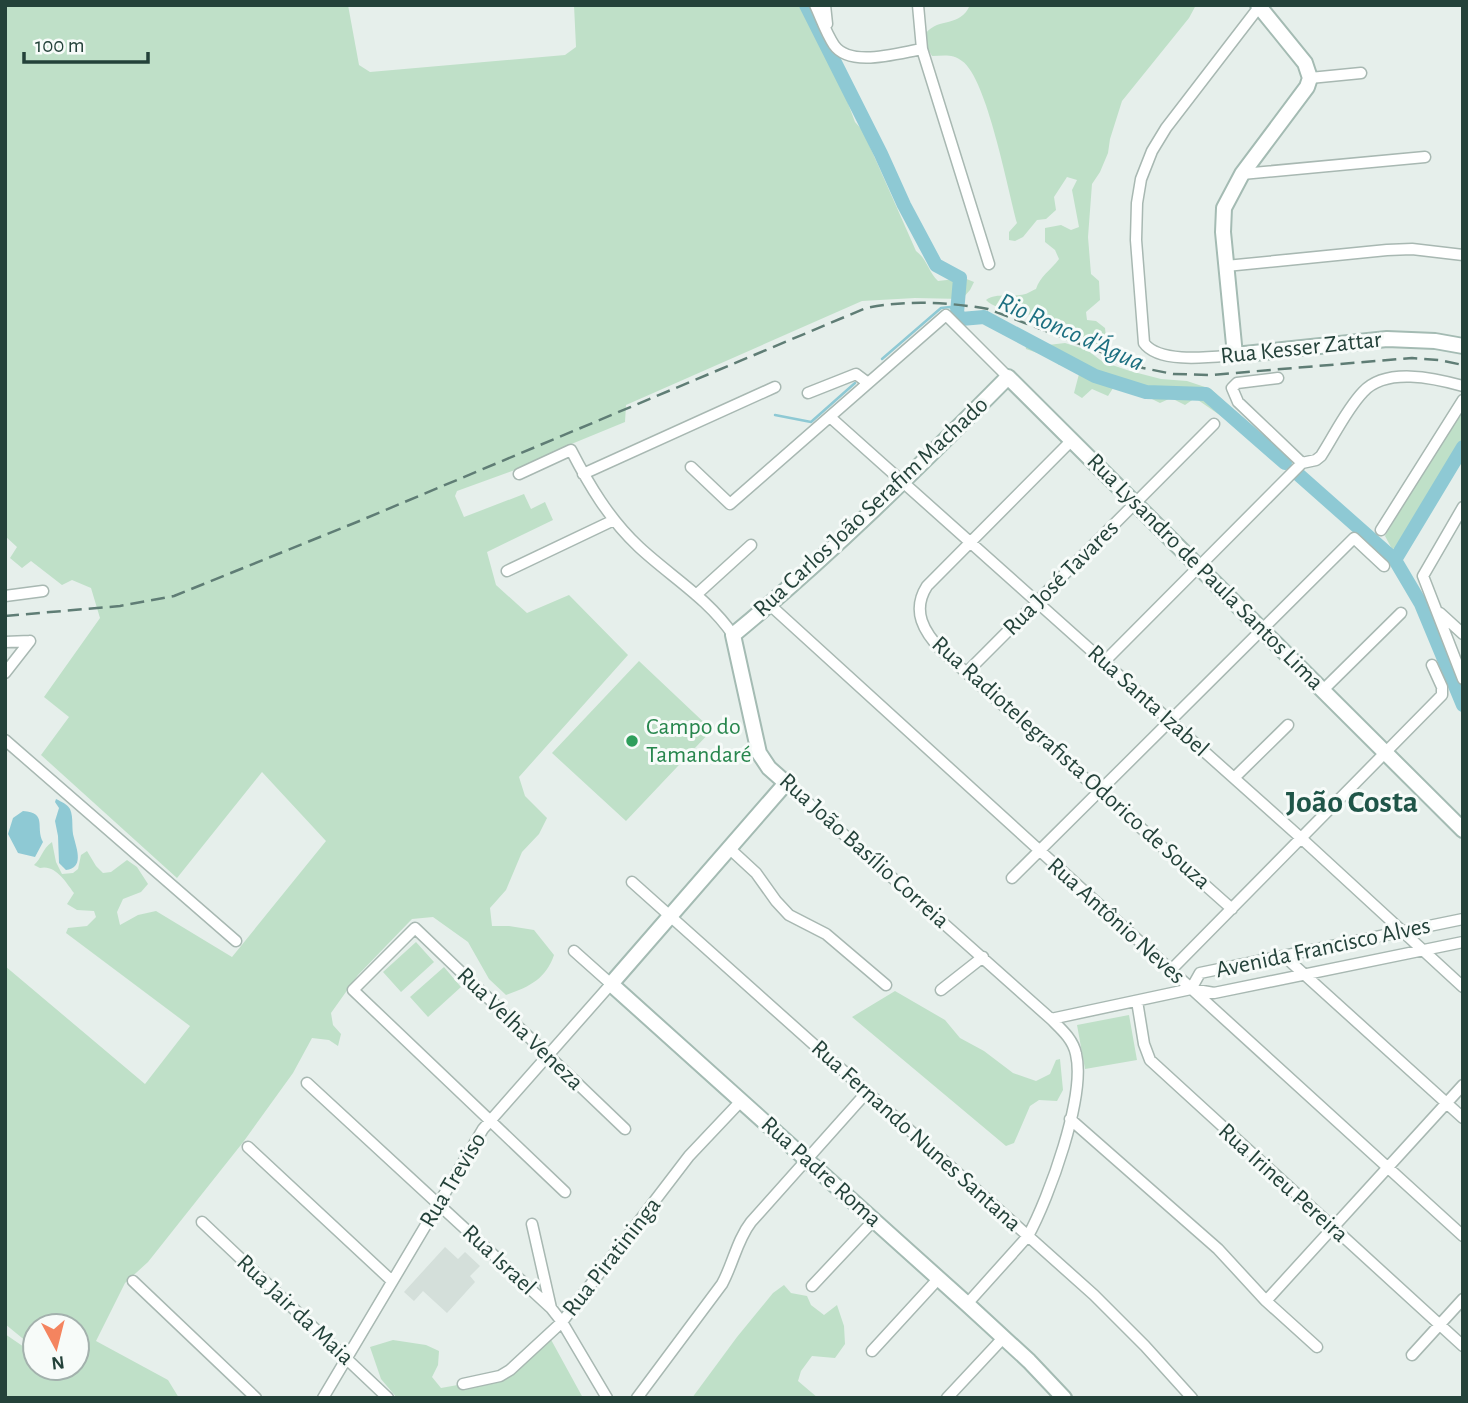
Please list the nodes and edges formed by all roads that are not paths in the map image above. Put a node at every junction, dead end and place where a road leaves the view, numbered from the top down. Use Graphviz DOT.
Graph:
graph roads {
  1 [pos="815,5"];
  2 [pos="825,5"];
  3 [pos="918,5"];
  4 [pos="1259,6"];
  5 [pos="828,32"];
  6 [pos="922,49"];
  7 [pos="1361,73"];
  8 [pos="1310,78"];
  9 [pos="1425,157"];
  10 [pos="1242,174"];
  11 [pos="1463,255"];
  12 [pos="989,264"];
  13 [pos="1226,266"];
  14 [pos="1463,346"];
  15 [pos="1235,355"];
  16 [pos="1009,377"];
  17 [pos="1278,378"];
  18 [pos="869,383"];
  19 [pos="1463,386"];
  20 [pos="775,387"];
  21 [pos="808,393"];
  22 [pos="1463,400"];
  23 [pos="830,417"];
  24 [pos="1214,424"];
  25 [pos="1072,440"];
  26 [pos="1302,463"];
  27 [pos="691,467"];
  28 [pos="519,474"];
  29 [pos="583,474"];
  30 [pos="904,483"];
  31 [pos="1135,503"];
  32 [pos="1463,507"];
  33 [pos="614,520"];
  34 [pos="1381,530"];
  35 [pos="971,542"];
  36 [pos="751,545"];
  37 [pos="1198,566"];
  38 [pos="1384,566"];
  39 [pos="507,571"];
  40 [pos="43,591"];
  41 [pos="696,595"];
  42 [pos="5,596"];
  43 [pos="1037,602"];
  44 [pos="770,605"];
  45 [pos="1437,611"];
  46 [pos="1401,613"];
  47 [pos="1261,629"];
  48 [pos="1463,634"];
  49 [pos="733,635"];
  50 [pos="5,642"];
  51 [pos="1104,662"];
  52 [pos="1432,665"];
  53 [pos="967,672"];
  54 [pos="5,673"];
  55 [pos="1463,679"];
  56 [pos="1323,690"];
  57 [pos="1169,720"];
  58 [pos="1288,725"];
  59 [pos="5,740"];
  60 [pos="1385,752"];
  61 [pos="1234,778"];
  62 [pos="786,783"];
  63 [pos="1100,790"];
  64 [pos="1463,830"];
  65 [pos="1301,838"];
  66 [pos="730,849"];
  67 [pos="1039,850"];
  68 [pos="1012,878"];
  69 [pos="632,882"];
  70 [pos="1231,909"];
  71 [pos="671,917"];
  72 [pos="1463,919"];
  73 [pos="1404,931"];
  74 [pos="236,941"];
  75 [pos="1463,942"];
  76 [pos="1424,950"];
  77 [pos="575,951"];
  78 [pos="1284,956"];
  79 [pos="983,957"];
  80 [pos="1171,970"];
  81 [pos="1305,975"];
  82 [pos="611,984"];
  83 [pos="886,985"];
  84 [pos="1463,988"];
  85 [pos="1191,989"];
  86 [pos="941,990"];
  87 [pos="1137,1001"];
  88 [pos="1051,1019"];
  89 [pos="548,1055"];
  90 [pos="307,1083"];
  91 [pos="1463,1085"];
  92 [pos="867,1092"];
  93 [pos="741,1101"];
  94 [pos="1447,1103"];
  95 [pos="1463,1118"];
  96 [pos="1070,1119"];
  97 [pos="490,1120"];
  98 [pos="625,1129"];
  99 [pos="248,1147"];
  100 [pos="806,1159"];
  101 [pos="1387,1168"];
  102 [pos="565,1192"];
  103 [pos="438,1204"];
  104 [pos="874,1220"];
  105 [pos="202,1222"];
  106 [pos="532,1224"];
  107 [pos="1333,1227"];
  108 [pos="1028,1236"];
  109 [pos="1463,1237"];
  110 [pos="939,1278"];
  111 [pos="133,1281"];
  112 [pos="392,1281"];
  113 [pos="812,1286"];
  114 [pos="1463,1299"];
  115 [pos="1266,1301"];
  116 [pos="967,1304"];
  117 [pos="551,1308"];
  118 [pos="562,1322"];
  119 [pos="1440,1325"];
  120 [pos="1004,1337"];
  121 [pos="1463,1346"];
  122 [pos="1318,1347"];
  123 [pos="872,1351"];
  124 [pos="1412,1355"];
  125 [pos="347,1359"];
  126 [pos="463,1384"];
  127 [pos="256,1398"];
  128 [pos="324,1398"];
  129 [pos="388,1398"];
  130 [pos="607,1398"];
  131 [pos="637,1398"];
  132 [pos="947,1398"];
  133 [pos="1063,1398"];
  134 [pos="1192,1398"];
  1 -- 5 [label="street"];
  2 -- 5 [label="street"];
  3 -- 6 [label="street"];
  4 -- 8 [label="street"];
  4 -- 15 [label="street, Rua Kesser Zattar"];
  5 -- 6 [label="street"];
  6 -- 12 [label="street"];
  7 -- 8 [label="street"];
  8 -- 10 [label="street"];
  9 -- 10 [label="street"];
  10 -- 13 [label="street"];
  11 -- 13 [label="street"];
  13 -- 15 [label="street"];
  14 -- 15 [label="street, Rua Kesser Zattar"];
  16 -- 18 [label="street, Rua Lysandro de Paula Santos Lima"];
  16 -- 25 [label="street, Rua Lysandro de Paula Santos Lima"];
  16 -- 30 [label="street, Rua Carlos João Serafim Machado"];
  17 -- 26 [label="street"];
  18 -- 21 [label="street"];
  18 -- 23 [label="street"];
  19 -- 26 [label="street"];
  20 -- 29 [label="street"];
  22 -- 34 [label="street"];
  23 -- 27 [label="street"];
  23 -- 30 [label="street, Rua Santa Izabel"];
  24 -- 31 [label="street, Rua José Tavares"];
  25 -- 31 [label="street, Rua Lysandro de Paula Santos Lima"];
  25 -- 35 [label="street"];
  26 -- 37 [label="street"];
  28 -- 29 [label="street, Rua João Basílio Correia"];
  29 -- 33 [label="street, Rua João Basílio Correia"];
  30 -- 35 [label="street, Rua Santa Izabel"];
  30 -- 44 [label="street, Rua Carlos João Serafim Machado"];
  31 -- 37 [label="street, Rua Lysandro de Paula Santos Lima"];
  31 -- 43 [label="street, Rua José Tavares"];
  32 -- 45 [label="street"];
  33 -- 39 [label="street"];
  33 -- 41 [label="street, Rua João Basílio Correia"];
  35 -- 43 [label="street, Rua Santa Izabel"];
  35 -- 53 [label="street, Rua Radiotelegrafista Odorico de Souza"];
  36 -- 41 [label="street"];
  37 -- 47 [label="street, Rua Lysandro de Paula Santos Lima"];
  37 -- 51 [label="street"];
  38 -- 47 [label="street"];
  40 -- 42 [label="street"];
  41 -- 49 [label="street, Rua João Basílio Correia"];
  43 -- 51 [label="street, Rua Santa Izabel"];
  43 -- 53 [label="street, Rua José Tavares"];
  44 -- 49 [label="street, Rua Carlos João Serafim Machado"];
  44 -- 67 [label="street, Rua Antônio Neves"];
  45 -- 48 [label="street"];
  45 -- 55 [label="street"];
  46 -- 56 [label="street"];
  47 -- 56 [label="street, Rua Lysandro de Paula Santos Lima"];
  47 -- 57 [label="street"];
  49 -- 62 [label="street, Rua João Basílio Correia"];
  50 -- 54 [label="street"];
  51 -- 57 [label="street, Rua Santa Izabel"];
  52 -- 60 [label="street"];
  53 -- 63 [label="street, Rua Radiotelegrafista Odorico de Souza"];
  56 -- 60 [label="street, Rua Lysandro de Paula Santos Lima"];
  57 -- 61 [label="street, Rua Santa Izabel"];
  57 -- 63 [label="street"];
  58 -- 61 [label="street"];
  59 -- 74 [label="street"];
  60 -- 64 [label="street, Rua Lysandro de Paula Santos Lima"];
  60 -- 65 [label="street"];
  61 -- 65 [label="street, Rua Santa Izabel"];
  62 -- 66 [label="street"];
  62 -- 79 [label="street, Rua João Basílio Correia"];
  63 -- 67 [label="street"];
  63 -- 70 [label="street, Rua Radiotelegrafista Odorico de Souza"];
  65 -- 70 [label="street"];
  65 -- 73 [label="street, Rua Santa Izabel"];
  66 -- 71 [label="street"];
  66 -- 83 [label="street"];
  67 -- 68 [label="street"];
  67 -- 80 [label="street, Rua Antônio Neves"];
  69 -- 71 [label="street, Rua Fernando Nunes Santana"];
  70 -- 80 [label="street"];
  71 -- 82 [label="street"];
  71 -- 92 [label="street, Rua Fernando Nunes Santana"];
  72 -- 73 [label="street, Avenida Francisco Alves"];
  73 -- 76 [label="street, Rua Santa Izabel"];
  73 -- 78 [label="street, Avenida Francisco Alves"];
  75 -- 76 [label="street, Avenida Francisco Alves"];
  76 -- 81 [label="street, Avenida Francisco Alves"];
  76 -- 84 [label="street, Rua Santa Izabel"];
  77 -- 82 [label="street, Rua Padre Roma"];
  78 -- 81 [label="street"];
  78 -- 85 [label="street, Avenida Francisco Alves"];
  79 -- 86 [label="street"];
  79 -- 88 [label="street, Rua João Basílio Correia"];
  80 -- 85 [label="street, Rua Antônio Neves"];
  81 -- 85 [label="street, Avenida Francisco Alves"];
  81 -- 94 [label="street"];
  82 -- 89 [label="street, Rua Treviso"];
  82 -- 93 [label="street, Rua Padre Roma"];
  85 -- 87 [label="street, Avenida Francisco Alves"];
  85 -- 101 [label="street, Rua Antônio Neves"];
  87 -- 88 [label="street, Avenida Francisco Alves"];
  87 -- 107 [label="street, Rua Irineu Pereira"];
  88 -- 96 [label="street, Rua João Basílio Correia"];
  89 -- 97 [label="street, Rua Treviso"];
  89 -- 97 [label="street, Rua Velha Veneza"];
  89 -- 98 [label="street, Rua Velha Veneza"];
  90 -- 103 [label="street, Rua Israel"];
  91 -- 94 [label="street"];
  92 -- 100 [label="street"];
  92 -- 108 [label="street, Rua Fernando Nunes Santana"];
  93 -- 100 [label="street, Rua Padre Roma"];
  93 -- 118 [label="street, Rua Piratininga"];
  94 -- 95 [label="street"];
  94 -- 101 [label="street"];
  96 -- 108 [label="street, Rua João Basílio Correia"];
  96 -- 115 [label="street"];
  97 -- 102 [label="street"];
  97 -- 103 [label="street, Rua Treviso"];
  99 -- 112 [label="street"];
  100 -- 104 [label="street, Rua Padre Roma"];
  100 -- 131 [label="street"];
  101 -- 107 [label="street"];
  101 -- 109 [label="street, Rua Antônio Neves"];
  103 -- 112 [label="street, Rua Treviso"];
  103 -- 117 [label="street, Rua Israel"];
  104 -- 110 [label="street, Rua Padre Roma"];
  104 -- 113 [label="street"];
  105 -- 125 [label="street, Rua Jair da Maia"];
  106 -- 117 [label="street"];
  107 -- 115 [label="street"];
  107 -- 119 [label="street, Rua Irineu Pereira"];
  108 -- 116 [label="street, Rua João Basílio Correia"];
  108 -- 134 [label="street, Rua Fernando Nunes Santana"];
  110 -- 116 [label="street, Rua Padre Roma"];
  110 -- 123 [label="street"];
  111 -- 127 [label="street"];
  112 -- 125 [label="street, Rua Treviso"];
  114 -- 119 [label="street"];
  115 -- 122 [label="street"];
  116 -- 120 [label="street, Rua Padre Roma"];
  117 -- 118 [label="street, Rua Israel"];
  118 -- 126 [label="street, Rua Piratininga"];
  118 -- 130 [label="street, Rua Israel"];
  119 -- 121 [label="street, Rua Irineu Pereira"];
  119 -- 124 [label="street"];
  120 -- 132 [label="street"];
  120 -- 133 [label="street, Rua Padre Roma"];
  125 -- 128 [label="street, Rua Treviso"];
  125 -- 129 [label="street, Rua Jair da Maia"];
}
